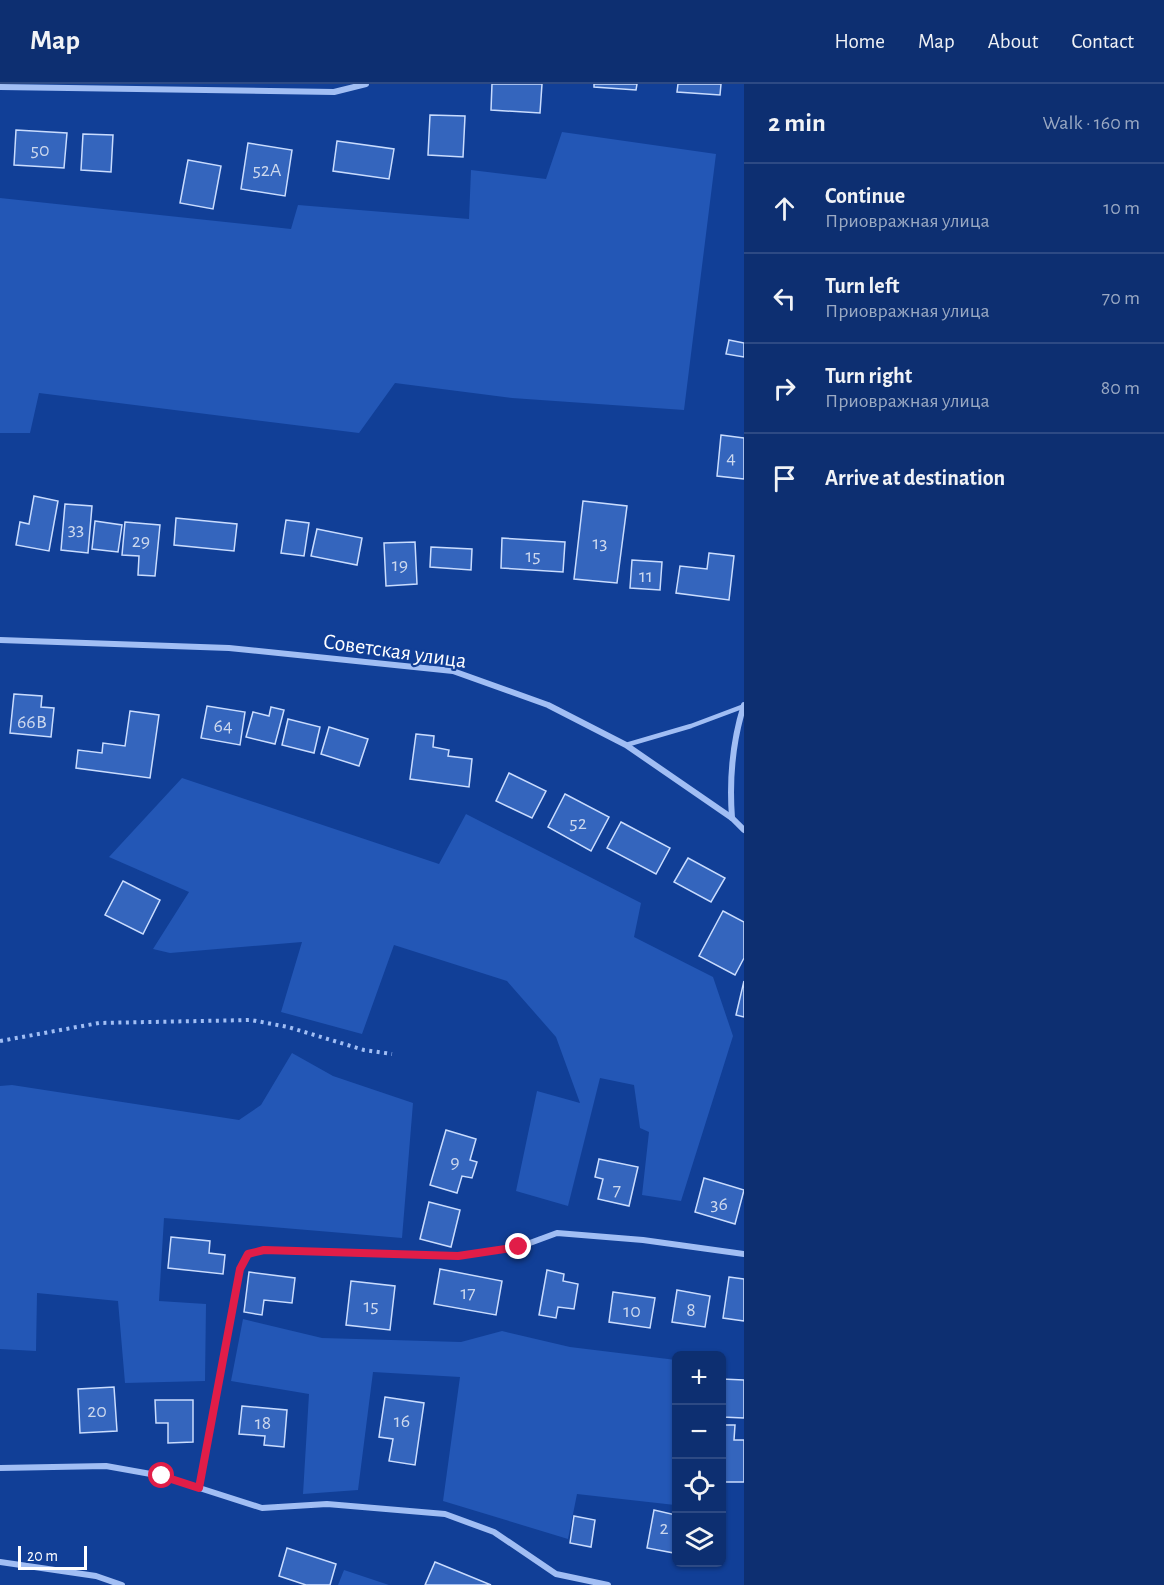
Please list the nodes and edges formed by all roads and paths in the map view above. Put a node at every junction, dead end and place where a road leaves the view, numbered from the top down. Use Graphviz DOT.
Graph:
graph roads {
  1 [pos="366,84"];
  2 [pos="0,87"];
  3 [pos="0,640"];
  4 [pos="744,705"];
  5 [pos="626,746"];
  6 [pos="732,818"];
  7 [pos="744,830"];
  8 [pos="0,1041"];
  9 [pos="392,1054"];
  10 [pos="744,1254"];
  11 [pos="0,1468"];
  12 [pos="199,1488"];
  13 [pos="0,1562"];
  14 [pos="96,1576"];
  15 [pos="93,1585"];
  16 [pos="122,1585"];
  17 [pos="608,1585"];
  1 -- 2 [label="street"];
  3 -- 5 [label="street, Советская улица"];
  4 -- 5 [label="lane"];
  4 -- 6 [label="street"];
  5 -- 6 [label="street, Советская улица"];
  6 -- 7 [label="street, Советская улица"];
  8 -- 9 [label="path"];
  10 -- 12 [label="street"];
  11 -- 12 [label="street"];
  12 -- 17 [label="street"];
  13 -- 14 [label="street"];
  14 -- 15 [label="street"];
  14 -- 16 [label="street"];
}
